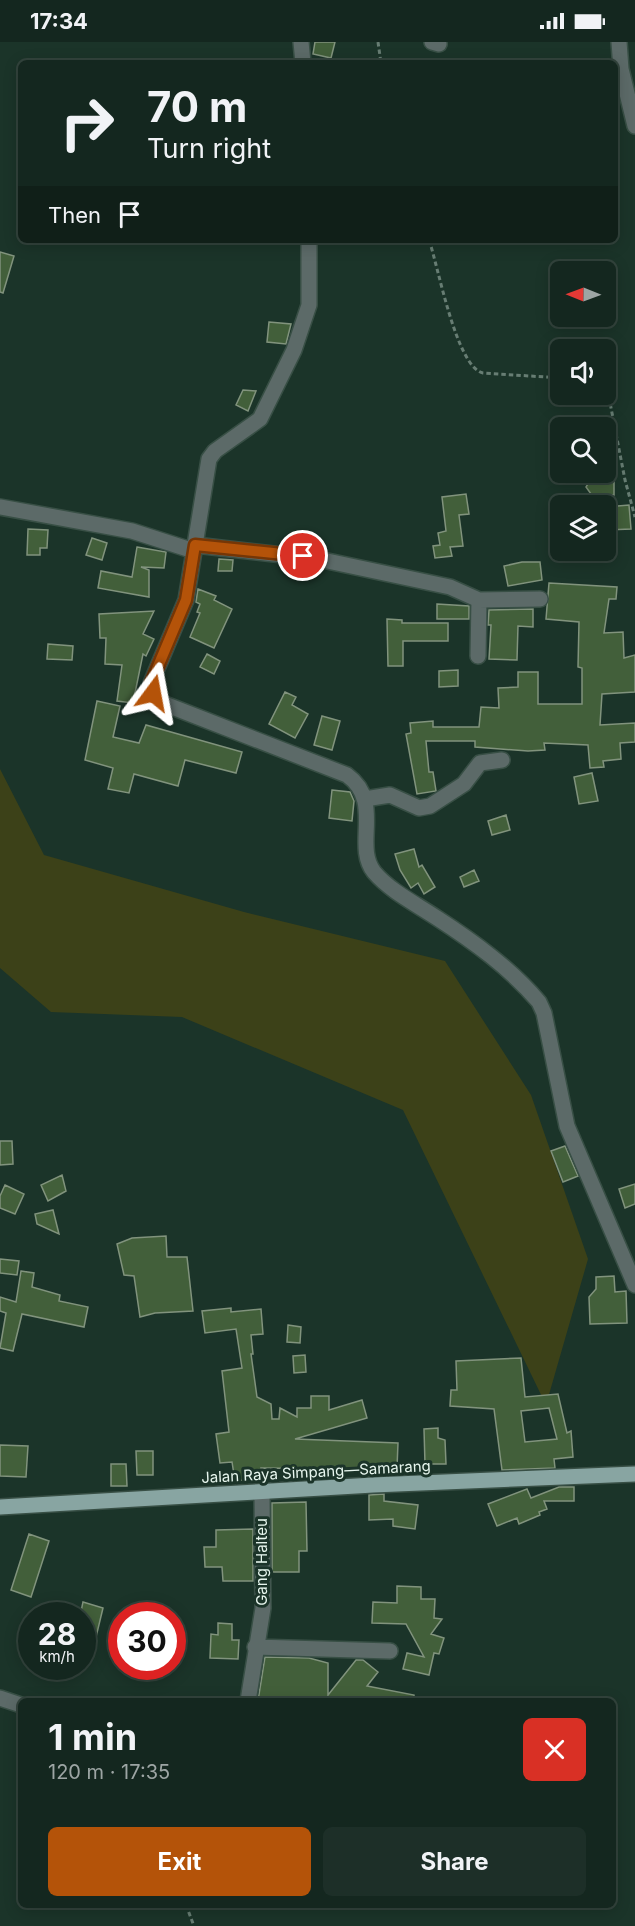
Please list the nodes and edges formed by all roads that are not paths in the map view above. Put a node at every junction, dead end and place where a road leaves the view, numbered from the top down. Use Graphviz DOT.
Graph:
graph roads {
  1 [pos="301,42"];
  2 [pos="619,42"];
  3 [pos="303,60"];
  4 [pos="635,126"];
  5 [pos="309,243"];
  6 [pos="0,507"];
  7 [pos="195,548"];
  8 [pos="540,599"];
  9 [pos="479,600"];
  10 [pos="478,656"];
  11 [pos="502,760"];
  12 [pos="365,799"];
  13 [pos="635,1285"];
  14 [pos="635,1474"];
  15 [pos="262,1494"];
  16 [pos="0,1507"];
  17 [pos="255,1647"];
  18 [pos="390,1651"];
  19 [pos="0,1698"];
  20 [pos="248,1698"];
  21 [pos="18,1704"];
  1 -- 3 [label="street"];
  2 -- 4 [label="street"];
  5 -- 7 [label="street"];
  6 -- 7 [label="street"];
  7 -- 9 [label="street"];
  7 -- 12 [label="street"];
  8 -- 9 [label="street"];
  9 -- 10 [label="street"];
  11 -- 12 [label="street"];
  12 -- 13 [label="street"];
  14 -- 15 [label="main road, Jalan Raya Simpang—Samarang"];
  15 -- 16 [label="main road, Jalan Raya Simpang—Samarang"];
  15 -- 17 [label="street, Gang Halteu"];
  17 -- 18 [label="street"];
  17 -- 20 [label="street, Gang Halteu"];
  19 -- 21 [label="street"];
}
